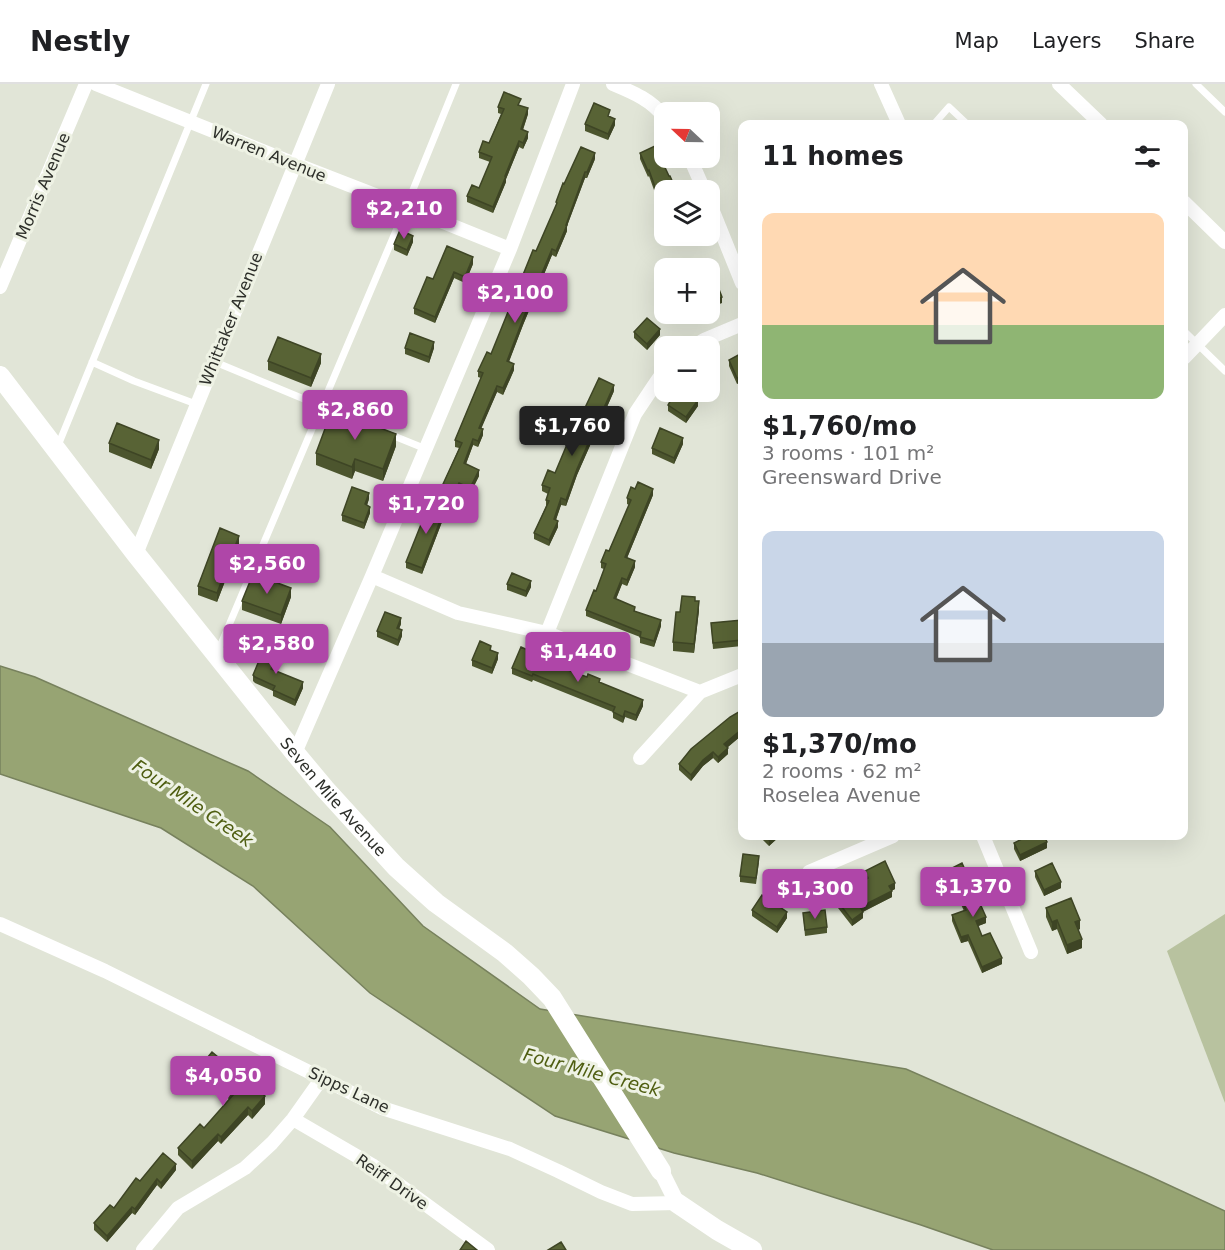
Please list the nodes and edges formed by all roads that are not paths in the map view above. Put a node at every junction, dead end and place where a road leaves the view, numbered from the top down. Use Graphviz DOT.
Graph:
graph roads {
  1 [pos="86,84"];
  2 [pos="96,84"];
  3 [pos="206,84"];
  4 [pos="328,84"];
  5 [pos="456,84"];
  6 [pos="573,84"];
  7 [pos="613,84"];
  8 [pos="881,84"];
  9 [pos="1059,84"];
  10 [pos="1196,84"];
  11 [pos="654,106"];
  12 [pos="1225,112"];
  13 [pos="897,120"];
  14 [pos="938,120"];
  15 [pos="963,120"];
  16 [pos="1097,120"];
  17 [pos="190,122"];
  18 [pos="295,164"];
  19 [pos="1188,206"];
  20 [pos="406,207"];
  21 [pos="720,229"];
  22 [pos="1225,242"];
  23 [pos="510,249"];
  24 [pos="738,273"];
  25 [pos="0,287"];
  26 [pos="1225,315"];
  27 [pos="738,326"];
  28 [pos="1188,335"];
  29 [pos="714,336"];
  30 [pos="1197,344"];
  31 [pos="1188,354"];
  32 [pos="213,361"];
  33 [pos="92,362"];
  34 [pos="1225,371"];
  35 [pos="0,376"];
  36 [pos="654,386"];
  37 [pos="196,404"];
  38 [pos="321,407"];
  39 [pos="342,415"];
  40 [pos="384,432"];
  41 [pos="426,449"];
  42 [pos="56,450"];
  43 [pos="136,554"];
  44 [pos="372,576"];
  45 [pos="547,633"];
  46 [pos="217,654"];
  47 [pos="738,677"];
  48 [pos="700,692"];
  49 [pos="294,753"];
  50 [pos="640,758"];
  51 [pos="884,840"];
  52 [pos="985,840"];
  53 [pos="809,872"];
  54 [pos="0,924"];
  55 [pos="1031,952"];
  56 [pos="322,1078"];
  57 [pos="293,1119"];
  58 [pos="660,1171"];
  59 [pos="676,1203"];
  60 [pos="143,1250"];
  61 [pos="488,1250"];
  62 [pos="752,1250"];
  1 -- 25 [label="street, Morris Avenue"];
  2 -- 17 [label="street, Warren Avenue"];
  3 -- 17 [label="lane"];
  4 -- 18 [label="street, Whittaker Avenue"];
  5 -- 20 [label="lane"];
  6 -- 23 [label="street"];
  7 -- 11 [label="street"];
  8 -- 13 [label="street"];
  9 -- 16 [label="street"];
  10 -- 12 [label="lane"];
  14 -- 15 [label="lane"];
  17 -- 18 [label="street, Warren Avenue"];
  17 -- 33 [label="lane"];
  18 -- 20 [label="street, Warren Avenue"];
  18 -- 32 [label="street, Whittaker Avenue"];
  19 -- 22 [label="street"];
  20 -- 23 [label="street, Warren Avenue"];
  20 -- 38 [label="lane"];
  21 -- 24 [label="street"];
  23 -- 41 [label="street"];
  26 -- 30 [label="street"];
  27 -- 29 [label="street"];
  28 -- 30 [label="lane"];
  30 -- 31 [label="street"];
  30 -- 34 [label="lane"];
  32 -- 37 [label="street, Whittaker Avenue"];
  32 -- 38 [label="lane"];
  33 -- 37 [label="lane"];
  33 -- 42 [label="lane"];
  35 -- 42 [label="main road, Seven Mile Avenue"];
  36 -- 45 [label="street"];
  37 -- 43 [label="street, Whittaker Avenue"];
  38 -- 39 [label="lane"];
  38 -- 46 [label="lane"];
  40 -- 41 [label="lane"];
  41 -- 44 [label="street"];
  42 -- 43 [label="main road, Seven Mile Avenue"];
  43 -- 46 [label="main road, Seven Mile Avenue"];
  44 -- 45 [label="street"];
  44 -- 49 [label="street"];
  45 -- 48 [label="street"];
  46 -- 49 [label="main road, Seven Mile Avenue"];
  47 -- 48 [label="street"];
  48 -- 50 [label="street"];
  49 -- 58 [label="main road, Seven Mile Avenue"];
  51 -- 53 [label="street"];
  52 -- 55 [label="street"];
  54 -- 56 [label="street, Sipps Lane"];
  56 -- 57 [label="street"];
  56 -- 59 [label="street, Sipps Lane"];
  57 -- 60 [label="street"];
  57 -- 61 [label="street, Reiff Drive"];
  58 -- 59 [label="street, Seven Mile Avenue"];
  59 -- 62 [label="main road"];
}
